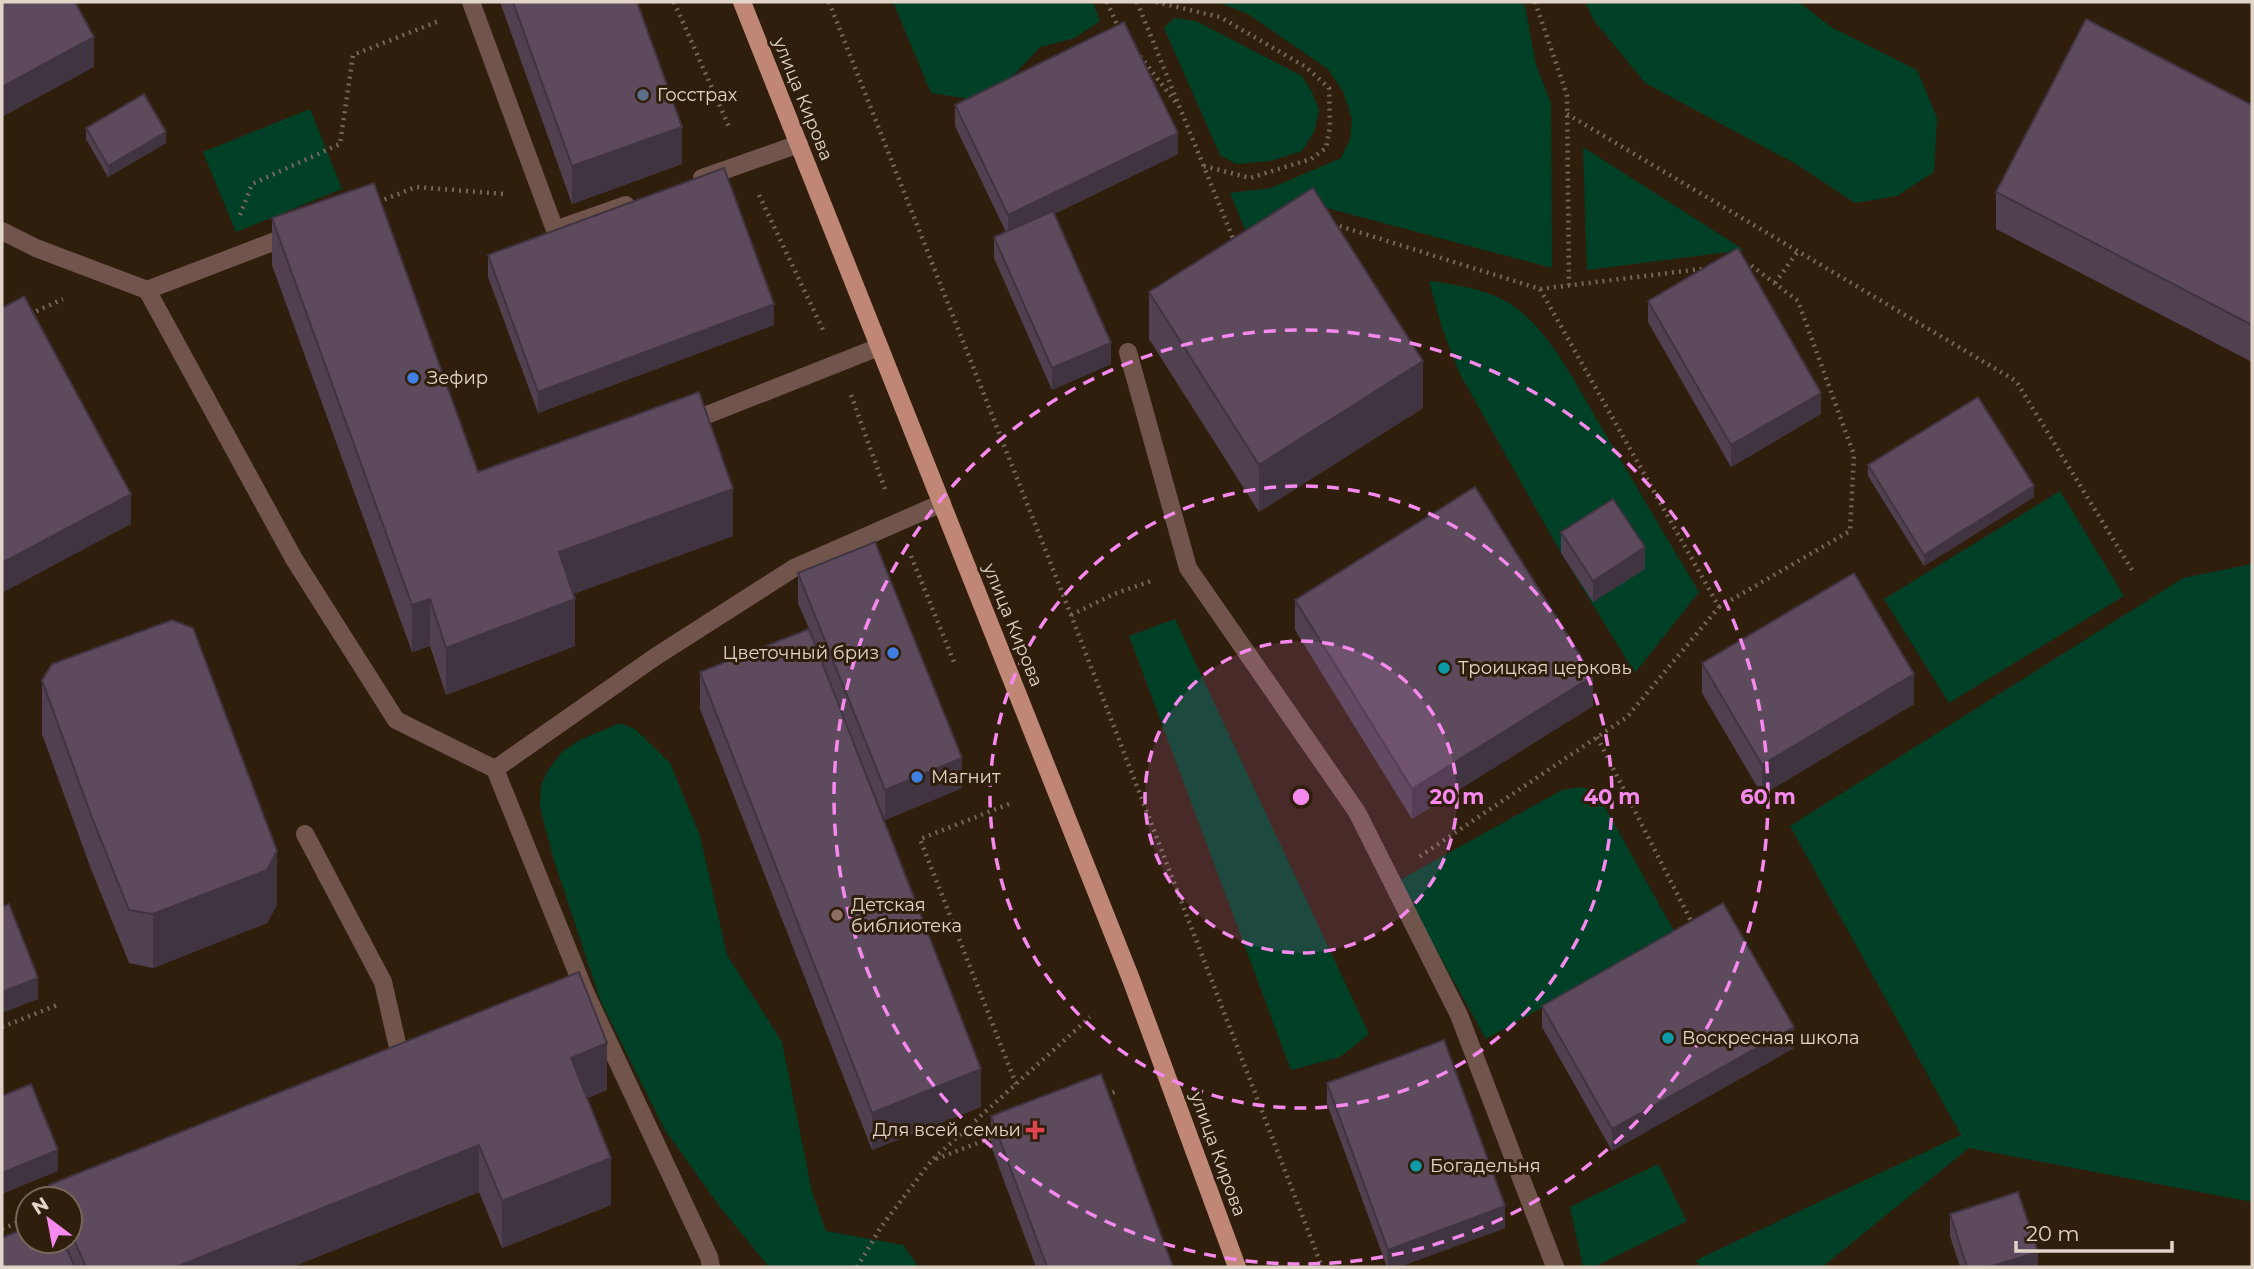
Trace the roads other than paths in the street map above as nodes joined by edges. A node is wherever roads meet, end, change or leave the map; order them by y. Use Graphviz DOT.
graph roads {
  1 [pos="742,2"];
  2 [pos="472,5"];
  3 [pos="799,144"];
  4 [pos="681,185"];
  5 [pos="643,199"];
  6 [pos="314,226"];
  7 [pos="2,231"];
  8 [pos="148,290"];
  9 [pos="879,346"];
  10 [pos="1128,352"];
  11 [pos="669,429"];
  12 [pos="942,503"];
  13 [pos="495,769"];
  14 [pos="305,834"];
  15 [pos="402,1066"];
  16 [pos="711,1267"];
  17 [pos="1237,1267"];
  18 [pos="1555,1267"];
  1 -- 3 [label="main road, улица Кирова"];
  2 -- 5 [label="lane"];
  3 -- 4 [label="lane"];
  3 -- 9 [label="main road, улица Кирова"];
  6 -- 8 [label="lane"];
  7 -- 8 [label="lane"];
  8 -- 13 [label="lane"];
  9 -- 11 [label="lane"];
  9 -- 12 [label="main road, улица Кирова"];
  10 -- 18 [label="lane"];
  12 -- 13 [label="lane"];
  12 -- 17 [label="main road, улица Кирова"];
  13 -- 16 [label="lane"];
  14 -- 15 [label="lane"];
}
